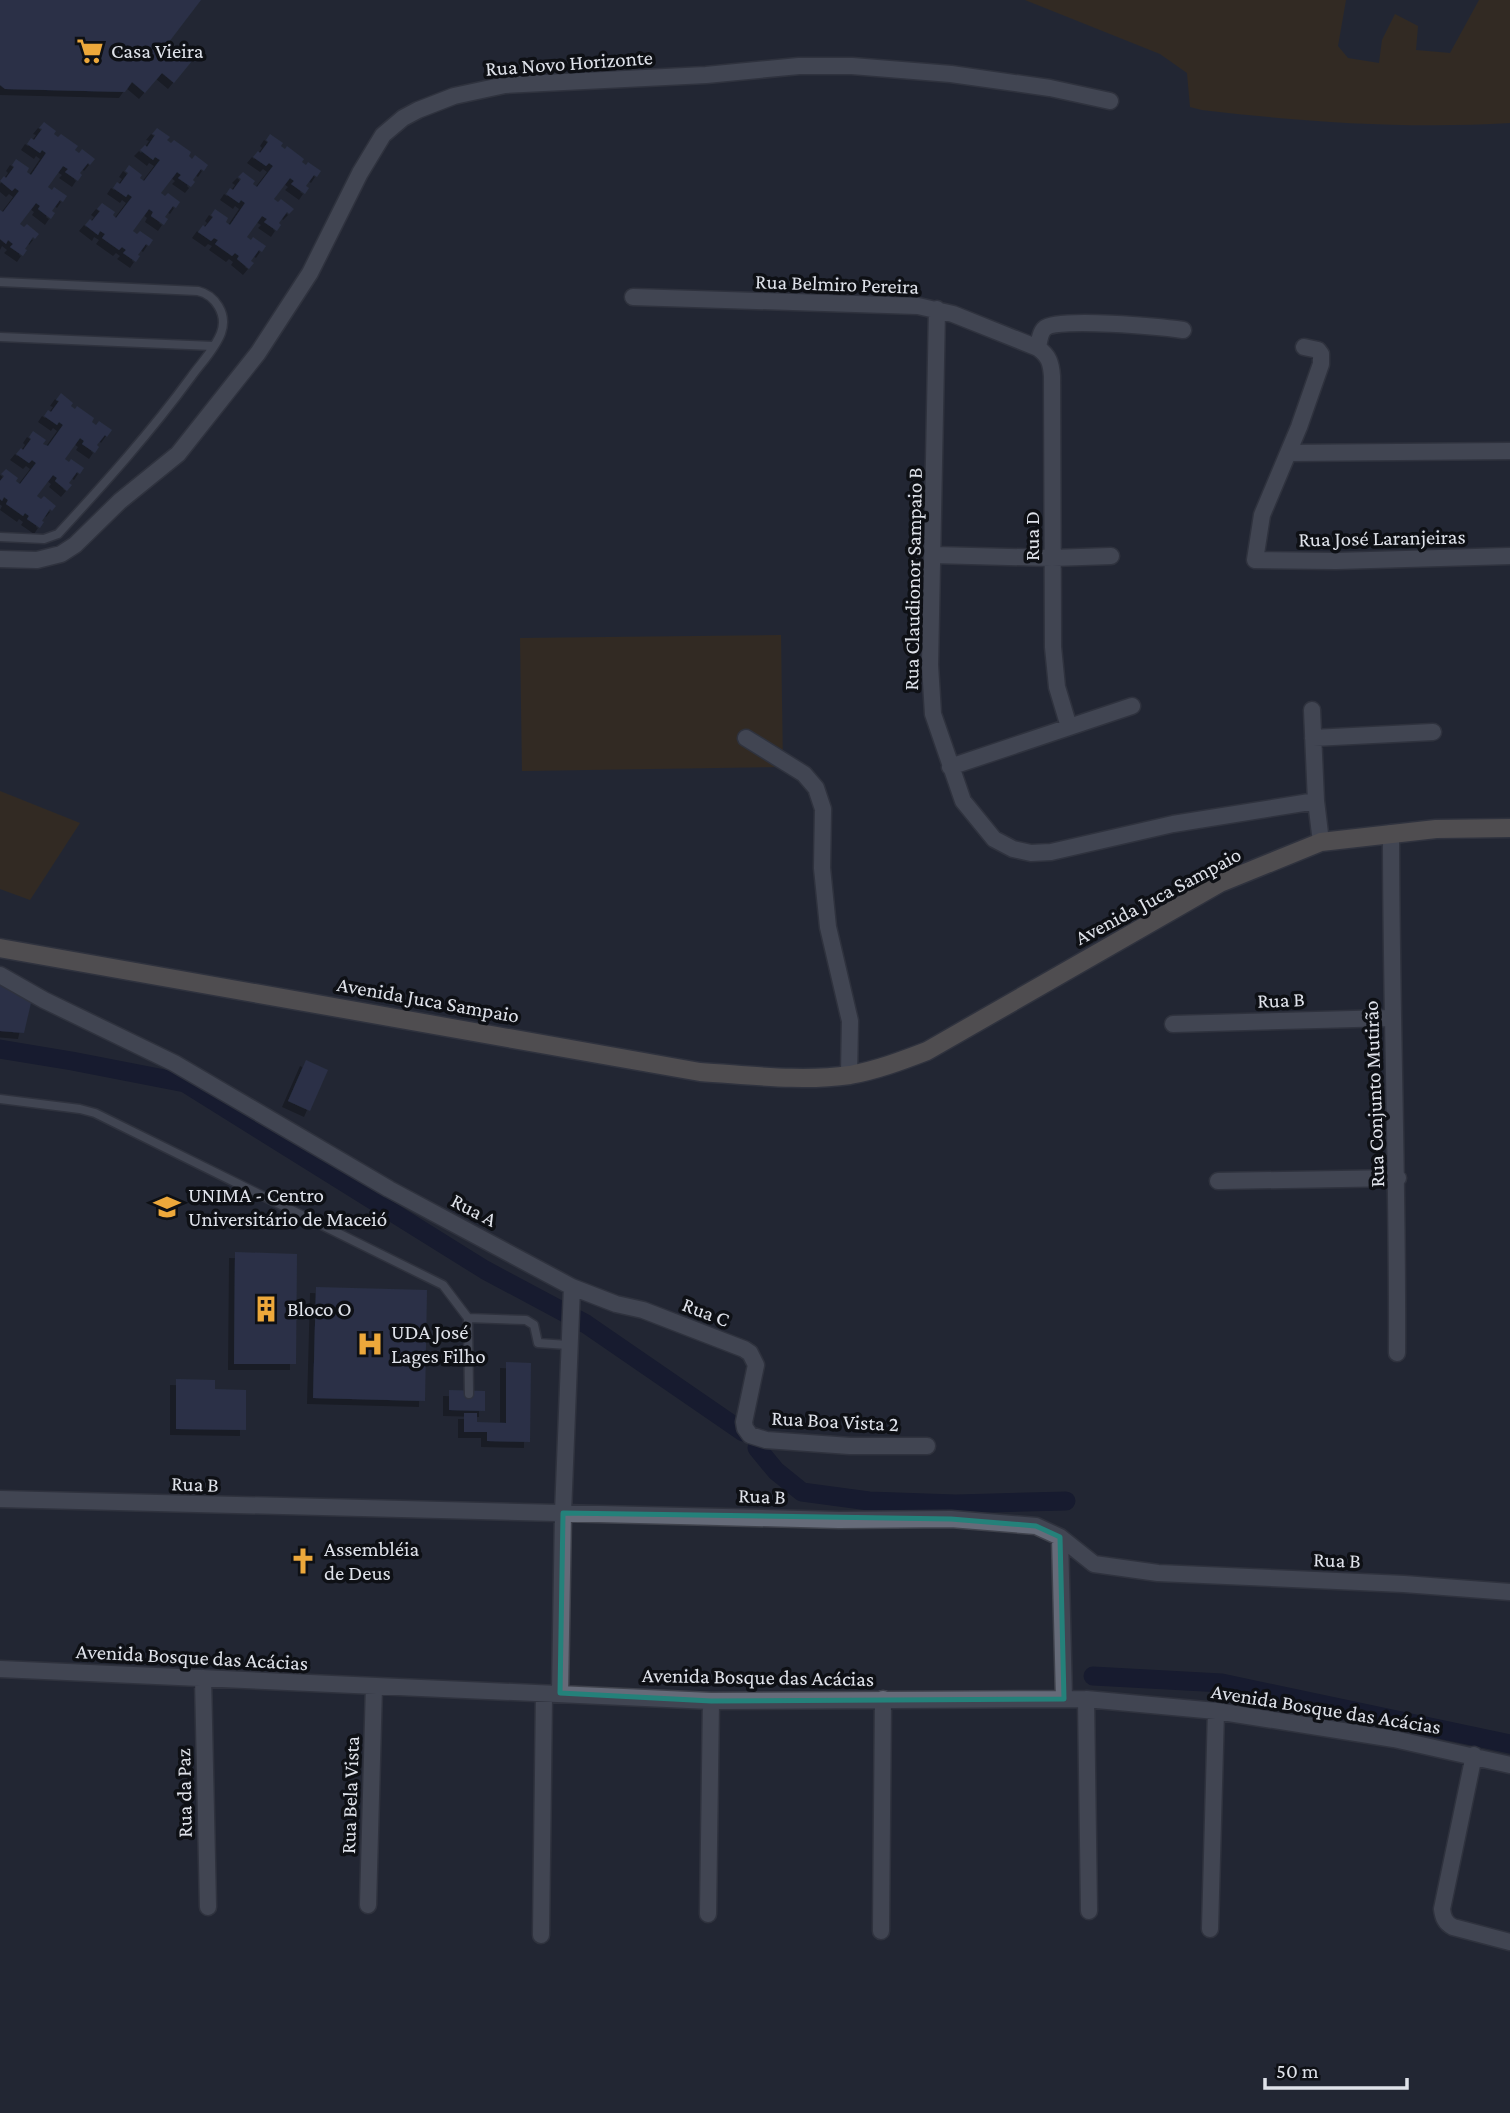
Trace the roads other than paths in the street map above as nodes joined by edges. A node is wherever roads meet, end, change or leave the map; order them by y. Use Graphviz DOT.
graph roads {
  1 [pos="1110,101"];
  2 [pos="0,282"];
  3 [pos="633,297"];
  4 [pos="937,309"];
  5 [pos="1183,330"];
  6 [pos="0,337"];
  7 [pos="213,346"];
  8 [pos="1304,347"];
  9 [pos="1038,348"];
  10 [pos="1510,451"];
  11 [pos="1288,453"];
  12 [pos="0,537"];
  13 [pos="934,555"];
  14 [pos="1111,556"];
  15 [pos="1510,556"];
  16 [pos="1052,558"];
  17 [pos="0,559"];
  18 [pos="1132,706"];
  19 [pos="1312,709"];
  20 [pos="1069,727"];
  21 [pos="1433,732"];
  22 [pos="746,738"];
  23 [pos="1313,738"];
  24 [pos="950,767"];
  25 [pos="1316,800"];
  26 [pos="1510,828"];
  27 [pos="1391,833"];
  28 [pos="1321,842"];
  29 [pos="0,948"];
  30 [pos="0,975"];
  31 [pos="1391,1018"];
  32 [pos="1173,1024"];
  33 [pos="849,1075"];
  34 [pos="0,1099"];
  35 [pos="1398,1178"];
  36 [pos="1218,1181"];
  37 [pos="571,1294"];
  38 [pos="468,1318"];
  39 [pos="568,1337"];
  40 [pos="1397,1353"];
  41 [pos="469,1394"];
  42 [pos="745,1428"];
  43 [pos="927,1446"];
  44 [pos="0,1499"];
  45 [pos="563,1513"];
  46 [pos="1060,1537"];
  47 [pos="1510,1591"];
  48 [pos="0,1669"];
  49 [pos="203,1678"];
  50 [pos="374,1686"];
  51 [pos="552,1693"];
  52 [pos="883,1699"];
  53 [pos="1064,1699"];
  54 [pos="1086,1699"];
  55 [pos="711,1701"];
  56 [pos="1216,1711"];
  57 [pos="1474,1755"];
  58 [pos="1510,1765"];
  59 [pos="368,1905"];
  60 [pos="208,1908"];
  61 [pos="1089,1910"];
  62 [pos="708,1914"];
  63 [pos="1210,1929"];
  64 [pos="881,1931"];
  65 [pos="541,1935"];
  66 [pos="1510,1942"];
  1 -- 17 [label="street, Rua Novo Horizonte"];
  2 -- 7 [label="lane"];
  3 -- 4 [label="street, Rua Belmiro Pereira"];
  4 -- 9 [label="street, Rua Belmiro Pereira"];
  4 -- 13 [label="street, Rua Claudionor Sampaio B"];
  5 -- 9 [label="street"];
  6 -- 7 [label="lane"];
  7 -- 12 [label="lane"];
  8 -- 11 [label="street"];
  9 -- 16 [label="street, Rua D"];
  10 -- 11 [label="street"];
  11 -- 15 [label="street, Rua José Laranjeiras"];
  13 -- 16 [label="street"];
  13 -- 24 [label="street, Rua Claudionor Sampaio B"];
  14 -- 16 [label="street"];
  16 -- 20 [label="street, Rua D"];
  18 -- 20 [label="street"];
  19 -- 23 [label="street"];
  20 -- 24 [label="street"];
  21 -- 23 [label="street"];
  22 -- 33 [label="street"];
  23 -- 25 [label="street"];
  24 -- 25 [label="street, Rua Claudionor Sampaio B"];
  25 -- 28 [label="street"];
  26 -- 27 [label="main road, Avenida Juca Sampaio"];
  27 -- 28 [label="main road, Avenida Juca Sampaio"];
  27 -- 31 [label="street, Rua Conjunto Mutirão"];
  28 -- 33 [label="main road, Avenida Juca Sampaio"];
  29 -- 33 [label="main road, Avenida Juca Sampaio"];
  30 -- 37 [label="street, Rua A"];
  31 -- 32 [label="street, Rua B"];
  31 -- 35 [label="street, Rua Conjunto Mutirão"];
  34 -- 38 [label="lane"];
  35 -- 36 [label="street"];
  35 -- 40 [label="street, Rua Conjunto Mutirão"];
  37 -- 39 [label="street"];
  37 -- 42 [label="street, Rua C"];
  38 -- 39 [label="lane"];
  38 -- 41 [label="lane"];
  39 -- 45 [label="street"];
  42 -- 43 [label="street, Rua Boa Vista 2"];
  44 -- 45 [label="street, Rua B"];
  45 -- 46 [label="street, Rua B"];
  45 -- 51 [label="street"];
  46 -- 47 [label="street, Rua B"];
  46 -- 53 [label="street"];
  48 -- 49 [label="street, Avenida Bosque das Acácias"];
  49 -- 50 [label="street, Avenida Bosque das Acácias"];
  49 -- 60 [label="street, Rua da Paz"];
  50 -- 51 [label="street, Avenida Bosque das Acácias"];
  50 -- 59 [label="street, Rua Bela Vista"];
  51 -- 55 [label="street, Avenida Bosque das Acácias"];
  51 -- 65 [label="street"];
  52 -- 53 [label="street, Avenida Bosque das Acácias"];
  52 -- 55 [label="street, Avenida Bosque das Acácias"];
  52 -- 64 [label="street"];
  53 -- 54 [label="street, Avenida Bosque das Acácias"];
  54 -- 56 [label="street, Avenida Bosque das Acácias"];
  54 -- 61 [label="street"];
  55 -- 62 [label="street"];
  56 -- 57 [label="street, Avenida Bosque das Acácias"];
  56 -- 63 [label="street"];
  57 -- 58 [label="street, Avenida Bosque das Acácias"];
  57 -- 66 [label="street"];
}
